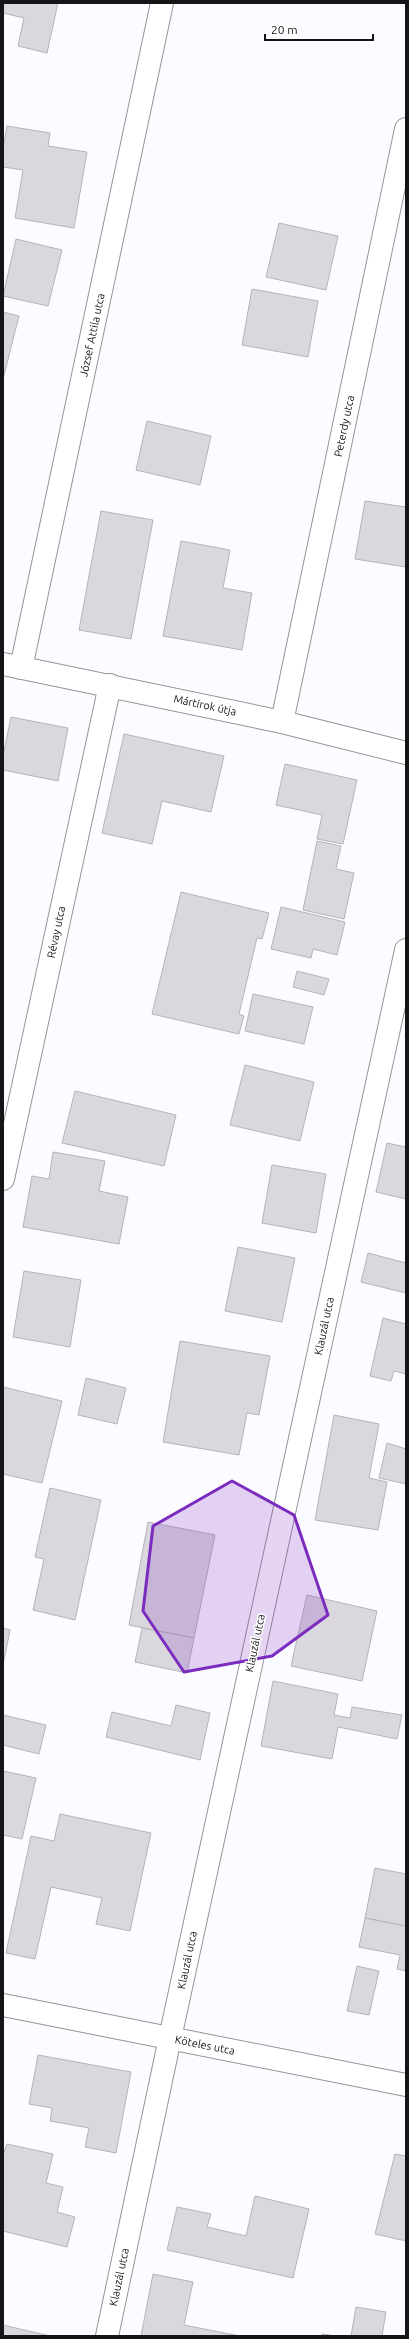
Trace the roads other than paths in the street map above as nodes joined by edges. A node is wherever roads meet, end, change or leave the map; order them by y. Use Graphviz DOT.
graph roads {
  1 [pos="162,3"];
  2 [pos="406,129"];
  3 [pos="12,666"];
  4 [pos="110,685"];
  5 [pos="282,722"];
  6 [pos="406,754"];
  7 [pos="406,950"];
  8 [pos="3,1179"];
  9 [pos="3,2005"];
  10 [pos="170,2038"];
  11 [pos="406,2085"];
  12 [pos="107,2336"];
  1 -- 3 [label="street, József Attila utca"];
  2 -- 5 [label="street, Peterdy utca"];
  3 -- 4 [label="street, Mártírok útja"];
  4 -- 5 [label="street, Mártírok útja"];
  4 -- 8 [label="street, Révay utca"];
  5 -- 6 [label="street, Mártírok útja"];
  7 -- 10 [label="street, Klauzál utca"];
  9 -- 10 [label="street, Köteles utca"];
  10 -- 11 [label="street, Köteles utca"];
  10 -- 12 [label="street, Klauzál utca"];
}
